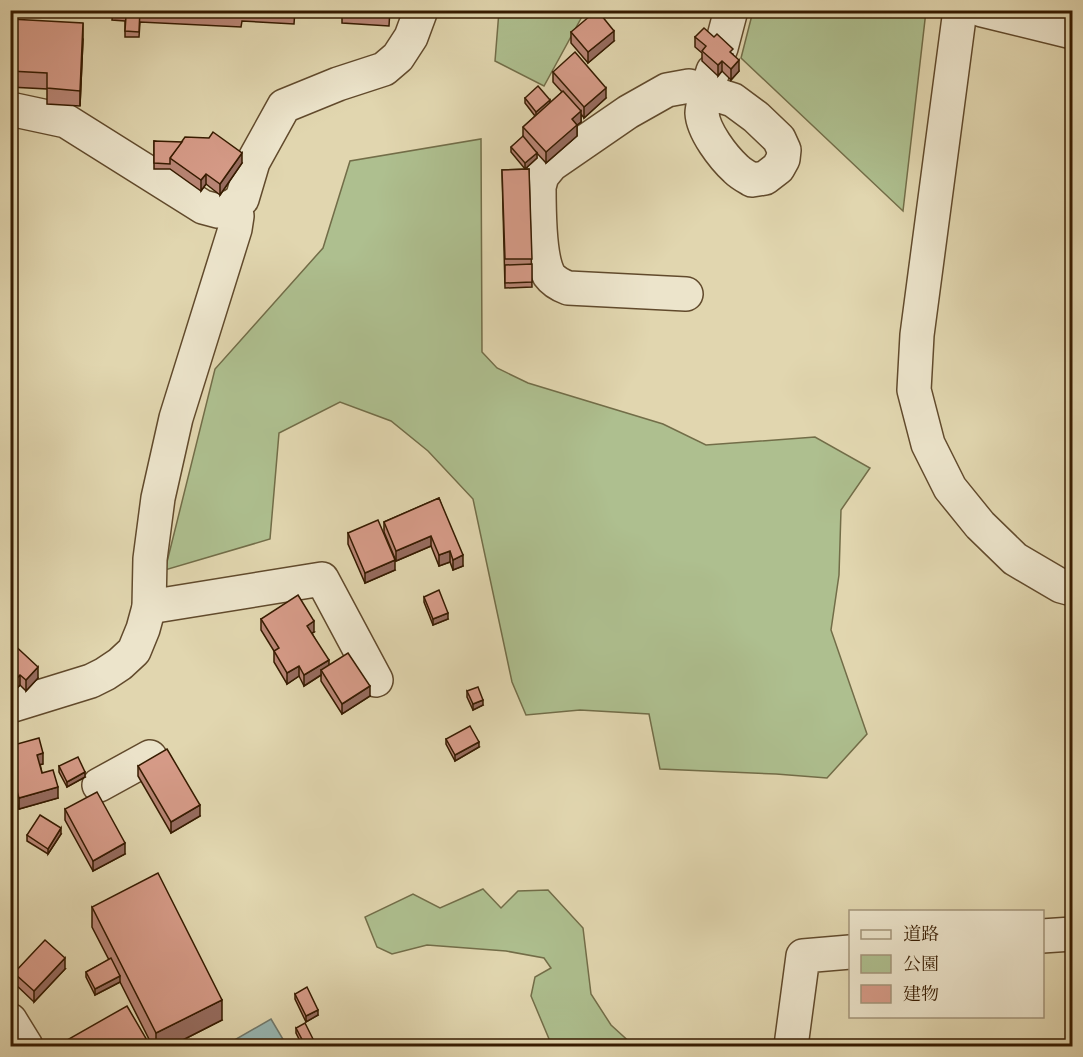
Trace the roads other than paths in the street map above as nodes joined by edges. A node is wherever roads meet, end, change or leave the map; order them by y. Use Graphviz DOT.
graph roads {
  1 [pos="421,10"];
  2 [pos="731,10"];
  3 [pos="960,10"];
  4 [pos="982,10"];
  5 [pos="1072,32"];
  6 [pos="10,109"];
  7 [pos="233,206"];
  8 [pos="686,294"];
  9 [pos="1072,589"];
  10 [pos="149,607"];
  11 [pos="376,680"];
  12 [pos="10,706"];
  13 [pos="150,757"];
  14 [pos="99,785"];
  15 [pos="1072,934"];
  16 [pos="1044,936"];
  17 [pos="849,952"];
  18 [pos="10,1021"];
  19 [pos="26,1047"];
  20 [pos="790,1047"];
  1 -- 7 [label="street"];
  2 -- 8 [label="street"];
  3 -- 9 [label="street"];
  4 -- 5 [label="street"];
  6 -- 7 [label="street"];
  7 -- 10 [label="street"];
  10 -- 11 [label="street"];
  10 -- 12 [label="street"];
  13 -- 14 [label="street"];
  15 -- 16 [label="street"];
  17 -- 20 [label="street"];
  18 -- 19 [label="street"];
}
